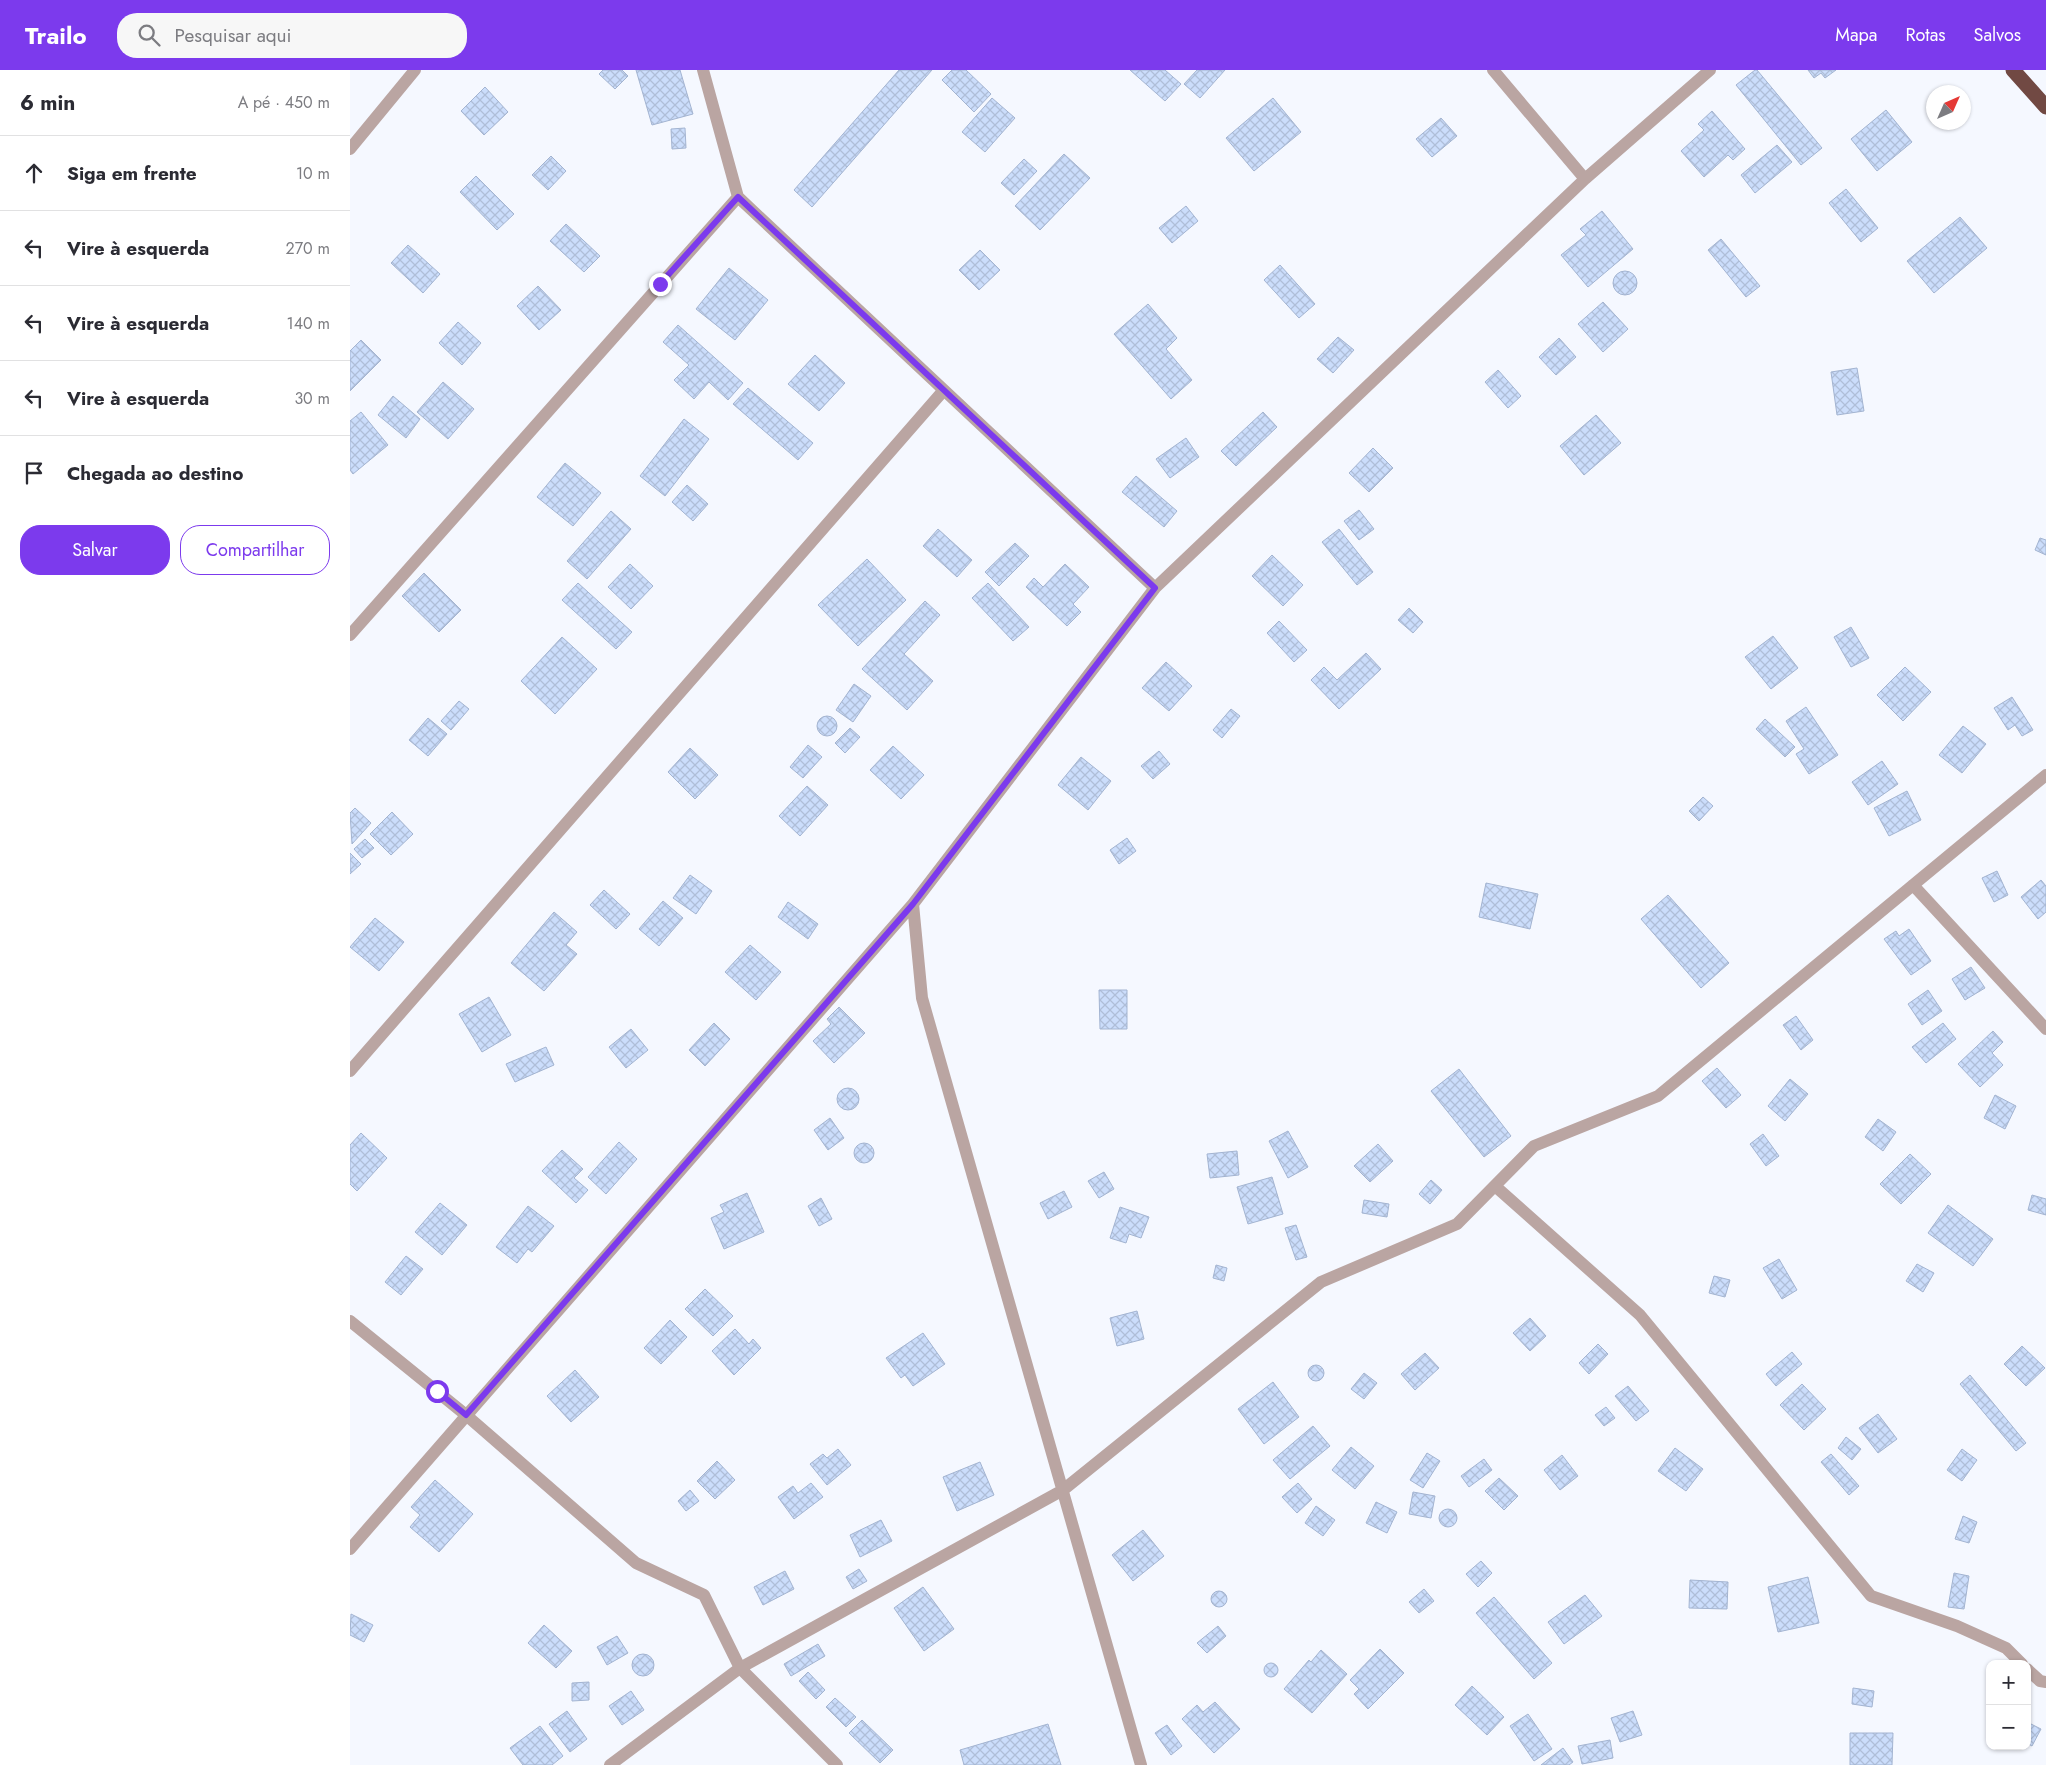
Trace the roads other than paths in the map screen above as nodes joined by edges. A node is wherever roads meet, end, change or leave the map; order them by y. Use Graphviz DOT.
graph roads {
  1 [pos="415,70"];
  2 [pos="704,70"];
  3 [pos="1493,70"];
  4 [pos="1710,70"];
  5 [pos="2013,70"];
  6 [pos="2046,106"];
  7 [pos="350,149"];
  8 [pos="1585,179"];
  9 [pos="738,197"];
  10 [pos="944,390"];
  11 [pos="1155,588"];
  12 [pos="350,635"];
  13 [pos="2046,774"];
  14 [pos="1913,885"];
  15 [pos="913,904"];
  16 [pos="2046,1029"];
  17 [pos="350,1071"];
  18 [pos="1495,1186"];
  19 [pos="350,1321"];
  20 [pos="466,1415"];
  21 [pos="1062,1490"];
  22 [pos="350,1549"];
  23 [pos="2018,1660"];
  24 [pos="740,1668"];
  25 [pos="2031,1673"];
  26 [pos="2046,1682"];
  27 [pos="610,1765"];
  28 [pos="837,1765"];
  29 [pos="1141,1765"];
  1 -- 7 [label="street"];
  2 -- 9 [label="street"];
  3 -- 8 [label="street"];
  4 -- 8 [label="street"];
  5 -- 6 [label="highway"];
  8 -- 11 [label="street"];
  9 -- 10 [label="street"];
  9 -- 12 [label="street"];
  10 -- 11 [label="street"];
  10 -- 17 [label="street"];
  11 -- 15 [label="street"];
  13 -- 14 [label="street"];
  14 -- 16 [label="street"];
  14 -- 18 [label="street"];
  15 -- 20 [label="street"];
  15 -- 21 [label="street"];
  18 -- 21 [label="street"];
  18 -- 23 [label="street"];
  19 -- 20 [label="street"];
  20 -- 22 [label="street"];
  20 -- 24 [label="street"];
  21 -- 24 [label="street"];
  21 -- 29 [label="street"];
  24 -- 27 [label="street"];
  24 -- 28 [label="street"];
  25 -- 26 [label="street"];
}
